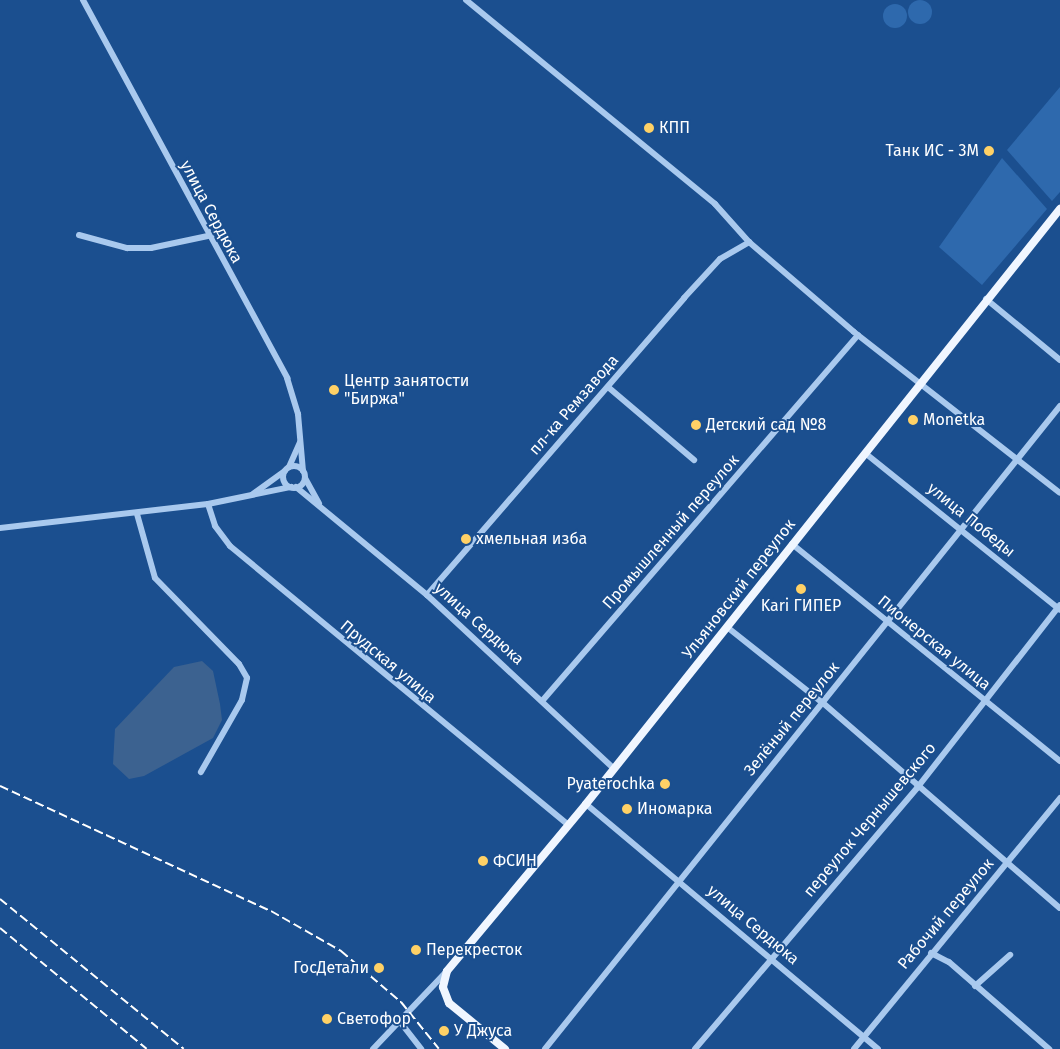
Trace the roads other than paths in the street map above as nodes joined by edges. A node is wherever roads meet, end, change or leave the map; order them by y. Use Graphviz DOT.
graph roads {
  1 [pos="82,0"];
  2 [pos="466,0"];
  3 [pos="1060,209"];
  4 [pos="79,235"];
  5 [pos="208,236"];
  6 [pos="749,242"];
  7 [pos="986,298"];
  8 [pos="858,335"];
  9 [pos="1060,360"];
  10 [pos="920,383"];
  11 [pos="608,387"];
  12 [pos="1060,406"];
  13 [pos="300,441"];
  14 [pos="865,453"];
  15 [pos="1018,459"];
  16 [pos="694,460"];
  17 [pos="287,469"];
  18 [pos="304,474"];
  19 [pos="294,487"];
  20 [pos="1060,493"];
  21 [pos="251,496"];
  22 [pos="208,504"];
  23 [pos="321,506"];
  24 [pos="137,514"];
  25 [pos="0,528"];
  26 [pos="962,529"];
  27 [pos="792,544"];
  28 [pos="428,595"];
  29 [pos="1059,608"];
  30 [pos="887,623"];
  31 [pos="727,627"];
  32 [pos="543,700"];
  33 [pos="983,701"];
  34 [pos="823,703"];
  35 [pos="1060,761"];
  36 [pos="614,769"];
  37 [pos="201,772"];
  38 [pos="917,788"];
  39 [pos="1060,798"];
  40 [pos="586,804"];
  41 [pos="568,825"];
  42 [pos="1006,864"];
  43 [pos="679,881"];
  44 [pos="1060,908"];
  45 [pos="931,953"];
  46 [pos="1010,955"];
  47 [pos="771,958"];
  48 [pos="447,972"];
  49 [pos="975,986"];
  50 [pos="401,1023"];
  51 [pos="864,1037"];
  52 [pos="373,1049"];
  53 [pos="421,1049"];
  54 [pos="505,1049"];
  55 [pos="545,1049"];
  56 [pos="695,1049"];
  57 [pos="854,1049"];
  58 [pos="878,1049"];
  59 [pos="1049,1049"];
  1 -- 5 [label="street, улица Сердюка"];
  2 -- 6 [label="street"];
  3 -- 7 [label="main road, Ульяновский переулок"];
  4 -- 5 [label="street"];
  5 -- 13 [label="street, улица Сердюка"];
  6 -- 8 [label="street"];
  6 -- 11 [label="street, пл-ка Ремзавода"];
  7 -- 9 [label="street"];
  7 -- 10 [label="main road, Ульяновский переулок"];
  8 -- 10 [label="street"];
  8 -- 32 [label="street, Промышленный переулок"];
  10 -- 14 [label="main road, Ульяновский переулок"];
  10 -- 15 [label="street"];
  11 -- 16 [label="street"];
  11 -- 28 [label="street, пл-ка Ремзавода"];
  12 -- 15 [label="street, Зелёный переулок"];
  13 -- 17 [label="street"];
  13 -- 18 [label="street, улица Сердюка"];
  14 -- 26 [label="street, улица Победы"];
  14 -- 27 [label="main road, Ульяновский переулок"];
  15 -- 20 [label="street"];
  15 -- 26 [label="street, Зелёный переулок"];
  17 -- 18 [label="street"];
  17 -- 19 [label="street"];
  17 -- 21 [label="street"];
  18 -- 19 [label="street"];
  18 -- 23 [label="street"];
  19 -- 21 [label="street"];
  19 -- 23 [label="street, улица Сердюка"];
  21 -- 22 [label="street"];
  22 -- 24 [label="street"];
  22 -- 41 [label="street, Прудская улица"];
  23 -- 28 [label="street, улица Сердюка"];
  24 -- 25 [label="street"];
  24 -- 37 [label="street"];
  26 -- 29 [label="street, улица Победы"];
  26 -- 30 [label="street, Зелёный переулок"];
  27 -- 30 [label="street, Пионерская улица"];
  27 -- 31 [label="main road, Ульяновский переулок"];
  28 -- 32 [label="street, улица Сердюка"];
  29 -- 33 [label="street, переулок Чернышевского"];
  30 -- 33 [label="street, Пионерская улица"];
  30 -- 34 [label="street, Зелёный переулок"];
  31 -- 34 [label="street"];
  31 -- 36 [label="main road, Ульяновский переулок"];
  32 -- 36 [label="street, улица Сердюка"];
  33 -- 35 [label="street, Пионерская улица"];
  33 -- 38 [label="street, переулок Чернышевского"];
  34 -- 38 [label="street"];
  34 -- 43 [label="street, Зелёный переулок"];
  36 -- 40 [label="main road, Ульяновский переулок"];
  38 -- 42 [label="street"];
  38 -- 47 [label="street, переулок Чернышевского"];
  39 -- 42 [label="street, Рабочий переулок"];
  40 -- 41 [label="main road, Ульяновский переулок"];
  40 -- 43 [label="street, улица Сердюка"];
  41 -- 48 [label="main road, Ульяновский переулок"];
  42 -- 44 [label="street"];
  42 -- 45 [label="street, Рабочий переулок"];
  43 -- 47 [label="street, улица Сердюка"];
  43 -- 55 [label="street, Зелёный переулок"];
  45 -- 49 [label="street"];
  45 -- 51 [label="street, Рабочий переулок"];
  46 -- 49 [label="street"];
  47 -- 51 [label="street, улица Сердюка"];
  47 -- 56 [label="street, переулок Чернышевского"];
  48 -- 50 [label="street"];
  48 -- 54 [label="main road, Ульяновский переулок"];
  49 -- 59 [label="street"];
  50 -- 52 [label="street"];
  50 -- 53 [label="street"];
  51 -- 57 [label="street, Рабочий переулок"];
  51 -- 58 [label="street, улица Сердюка"];
}
